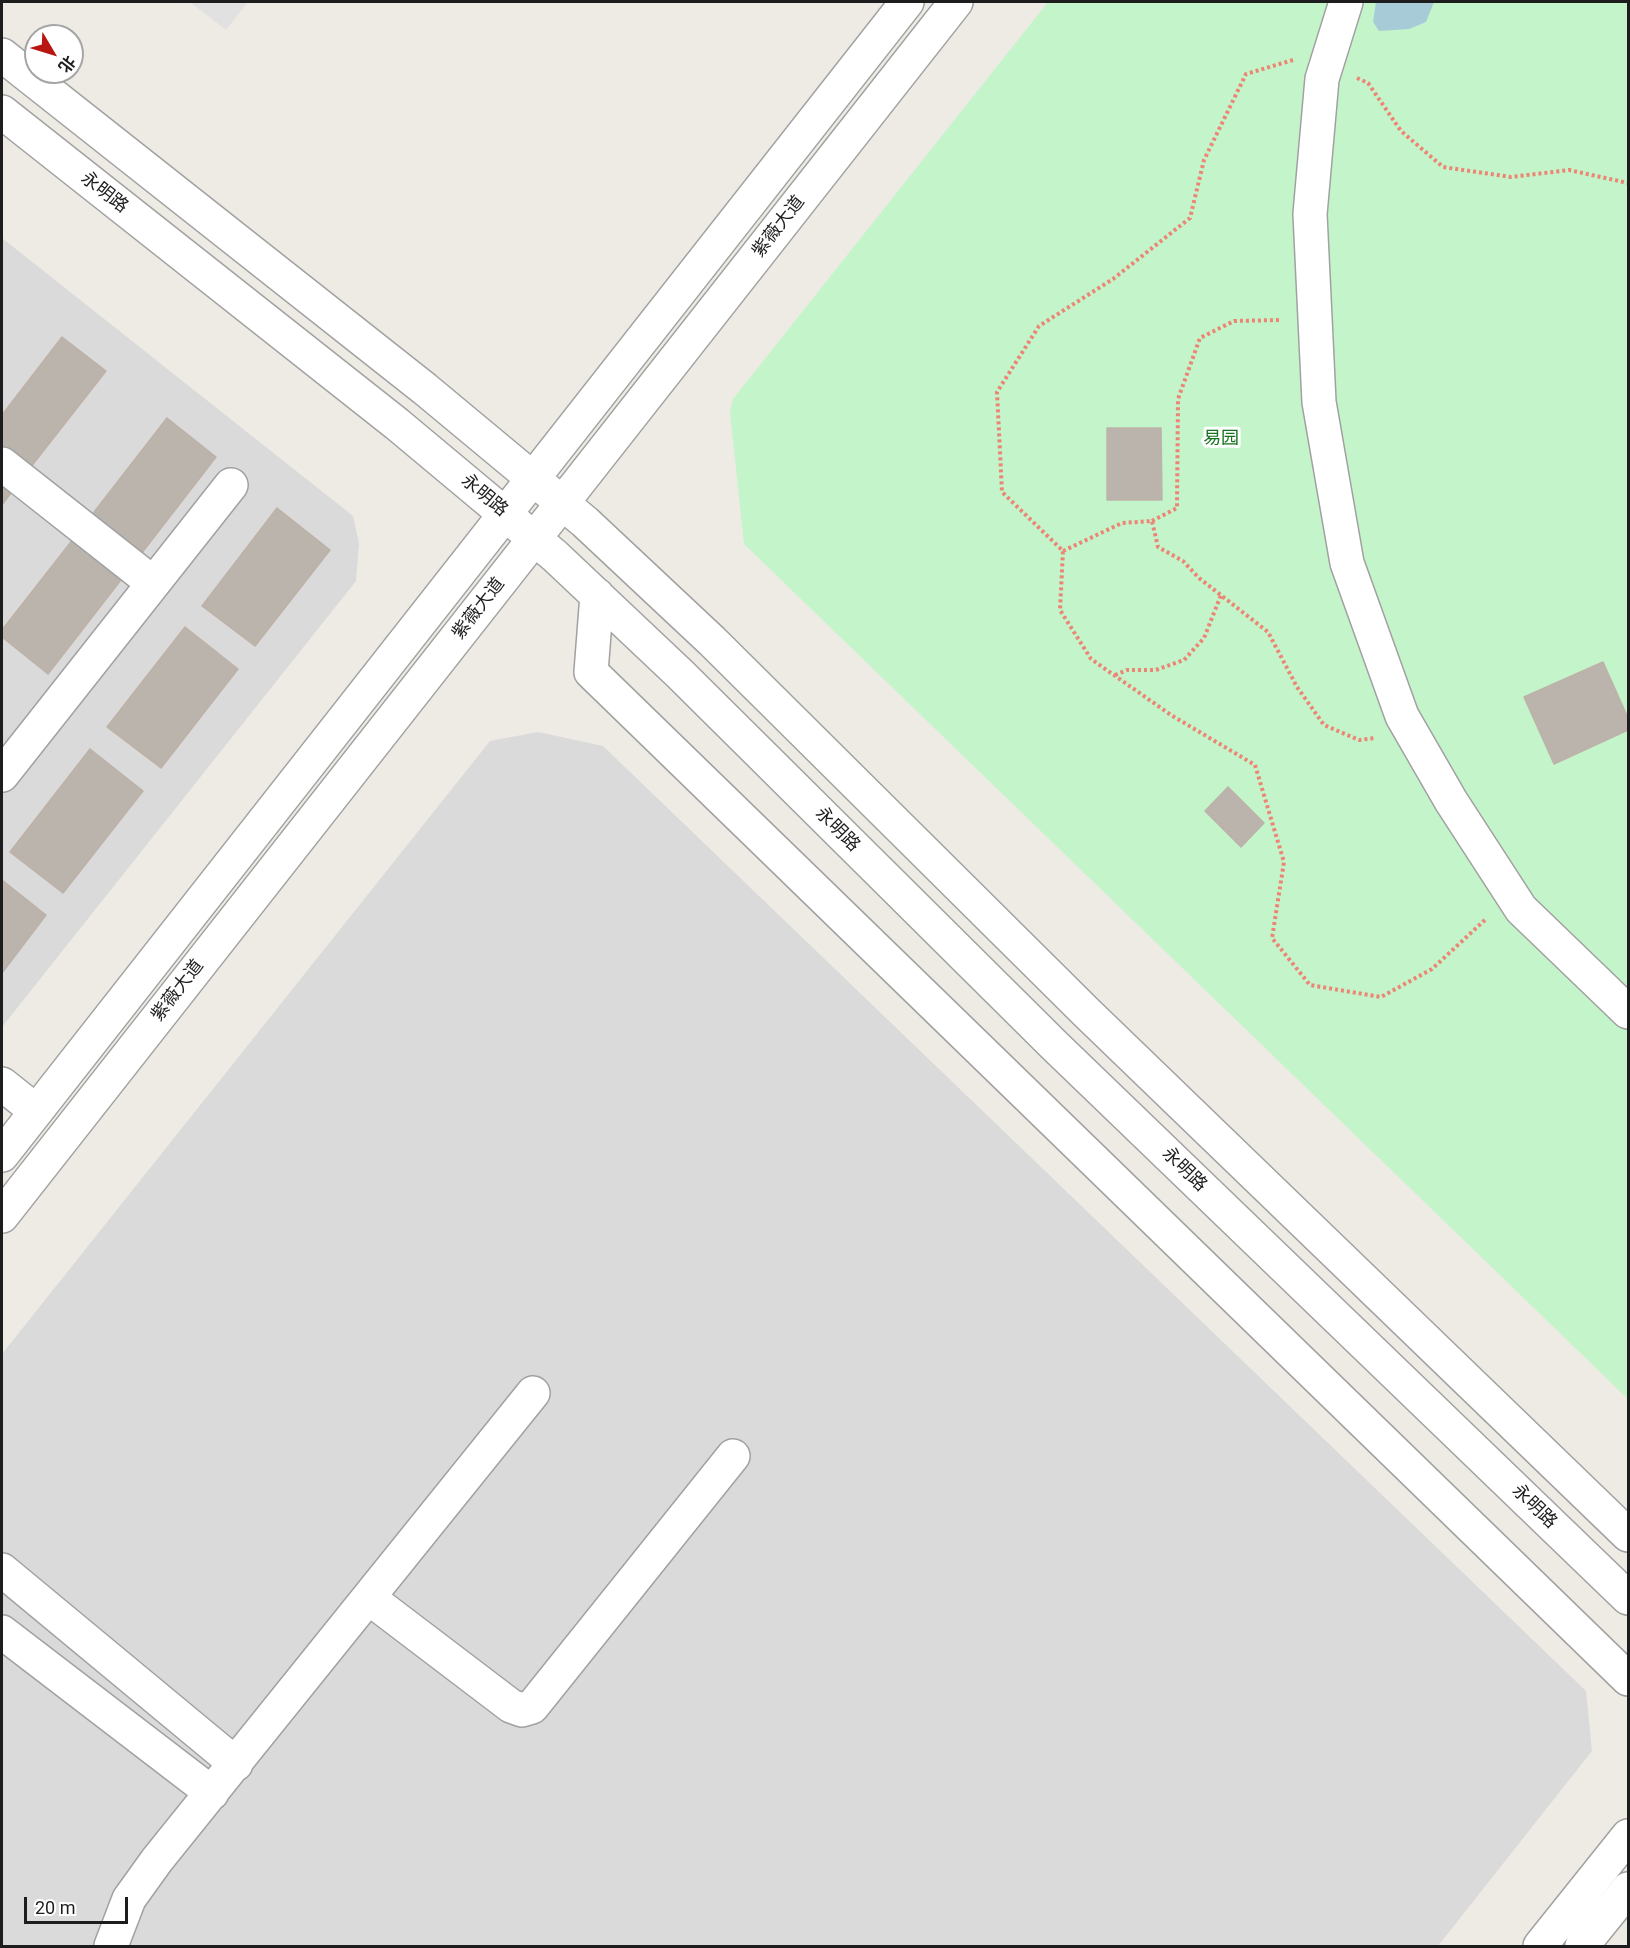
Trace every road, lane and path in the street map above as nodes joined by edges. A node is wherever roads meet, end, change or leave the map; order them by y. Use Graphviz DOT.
graph roads {
  1 [pos="907,2"];
  2 [pos="956,2"];
  3 [pos="1346,2"];
  4 [pos="2,55"];
  5 [pos="1326,65"];
  6 [pos="2,112"];
  7 [pos="1629,183"];
  8 [pos="1315,320"];
  9 [pos="2,464"];
  10 [pos="533,478"];
  11 [pos="231,485"];
  12 [pos="562,502"];
  13 [pos="505,514"];
  14 [pos="1152,521"];
  15 [pos="534,538"];
  16 [pos="1063,551"];
  17 [pos="153,583"];
  18 [pos="597,595"];
  19 [pos="1221,595"];
  20 [pos="1114,675"];
  21 [pos="1412,734"];
  22 [pos="2,775"];
  23 [pos="1512,895"];
  24 [pos="1629,1012"];
  25 [pos="2,1084"];
  26 [pos="36,1112"];
  27 [pos="2,1155"];
  28 [pos="2,1216"];
  29 [pos="533,1393"];
  30 [pos="733,1456"];
  31 [pos="1629,1535"];
  32 [pos="2,1570"];
  33 [pos="369,1598"];
  34 [pos="1629,1598"];
  35 [pos="2,1632"];
  36 [pos="1629,1679"];
  37 [pos="236,1764"];
  38 [pos="212,1793"];
  39 [pos="1629,1836"];
  40 [pos="1629,1888"];
  41 [pos="111,1947"];
  42 [pos="1540,1947"];
  43 [pos="1582,1947"];
  1 -- 10 [label="street, 紫薇大道"];
  2 -- 12 [label="street, 紫薇大道"];
  3 -- 5 [label="street"];
  4 -- 10 [label="street"];
  5 -- 7 [label="path"];
  5 -- 8 [label="street"];
  5 -- 16 [label="path"];
  6 -- 13 [label="street, 永明路"];
  8 -- 14 [label="path"];
  8 -- 21 [label="street"];
  9 -- 17 [label="street"];
  10 -- 12 [label="street"];
  10 -- 13 [label="street, 紫薇大道"];
  11 -- 17 [label="street"];
  12 -- 15 [label="street, 紫薇大道"];
  12 -- 31 [label="street"];
  13 -- 15 [label="street, 永明路"];
  13 -- 26 [label="street, 紫薇大道"];
  14 -- 16 [label="path"];
  14 -- 19 [label="path"];
  15 -- 18 [label="street, 永明路"];
  15 -- 28 [label="street, 紫薇大道"];
  16 -- 20 [label="path"];
  17 -- 22 [label="street"];
  18 -- 34 [label="street, 永明路"];
  18 -- 36 [label="street"];
  19 -- 20 [label="path"];
  19 -- 21 [label="path"];
  20 -- 23 [label="path"];
  21 -- 23 [label="street"];
  23 -- 24 [label="street"];
  25 -- 26 [label="street"];
  26 -- 27 [label="street, 紫薇大道"];
  29 -- 33 [label="street"];
  30 -- 33 [label="street"];
  32 -- 37 [label="street"];
  33 -- 37 [label="street"];
  35 -- 38 [label="street"];
  37 -- 38 [label="street"];
  38 -- 41 [label="street"];
  39 -- 42 [label="street"];
  40 -- 43 [label="street"];
}
